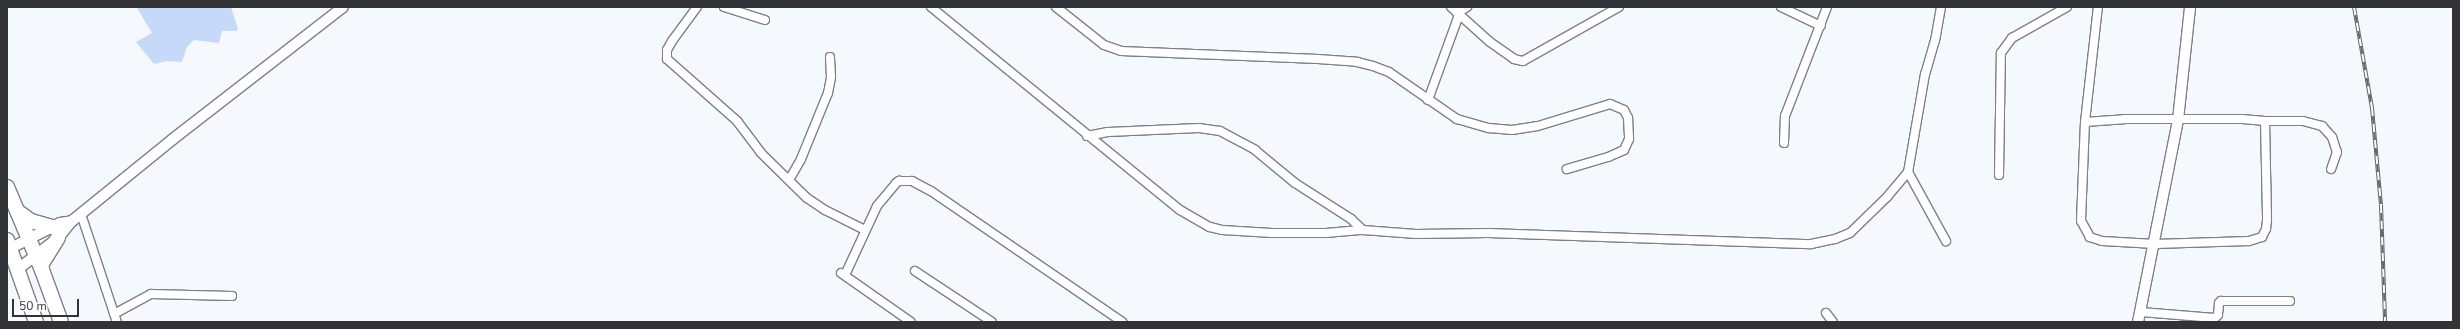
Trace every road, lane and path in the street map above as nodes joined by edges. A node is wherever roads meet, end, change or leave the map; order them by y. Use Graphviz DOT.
graph roads {
  1 [pos="343,7"];
  2 [pos="697,7"];
  3 [pos="724,7"];
  4 [pos="931,7"];
  5 [pos="1056,7"];
  6 [pos="1467,7"];
  7 [pos="1619,7"];
  8 [pos="1781,7"];
  9 [pos="1827,7"];
  10 [pos="1941,7"];
  11 [pos="2066,7"];
  12 [pos="2098,7"];
  13 [pos="2190,7"];
  14 [pos="1456,11"];
  15 [pos="765,20"];
  16 [pos="1821,26"];
  17 [pos="830,57"];
  18 [pos="1428,100"];
  19 [pos="2178,120"];
  20 [pos="2265,121"];
  21 [pos="2085,122"];
  22 [pos="1087,136"];
  23 [pos="1784,143"];
  24 [pos="1567,169"];
  25 [pos="2331,169"];
  26 [pos="1908,172"];
  27 [pos="1999,175"];
  28 [pos="789,180"];
  29 [pos="7,187"];
  30 [pos="17,211"];
  31 [pos="81,214"];
  32 [pos="865,230"];
  33 [pos="1363,230"];
  34 [pos="55,232"];
  35 [pos="28,240"];
  36 [pos="1946,241"];
  37 [pos="9,244"];
  38 [pos="2155,244"];
  39 [pos="35,256"];
  40 [pos="18,269"];
  41 [pos="42,270"];
  42 [pos="915,271"];
  43 [pos="232,296"];
  44 [pos="2290,301"];
  45 [pos="2141,312"];
  46 [pos="1826,313"];
  47 [pos="114,314"];
  48 [pos="36,322"];
  49 [pos="61,322"];
  50 [pos="117,322"];
  51 [pos="911,322"];
  52 [pos="992,322"];
  53 [pos="1122,322"];
  54 [pos="1833,322"];
  55 [pos="2138,322"];
  1 -- 31 [label="street"];
  2 -- 28 [label="street"];
  3 -- 15 [label="street"];
  4 -- 22 [label="street"];
  5 -- 18 [label="street"];
  6 -- 14 [label="street"];
  7 -- 14 [label="street"];
  8 -- 16 [label="street"];
  9 -- 16 [label="street"];
  10 -- 26 [label="street"];
  11 -- 27 [label="street"];
  12 -- 21 [label="street"];
  13 -- 19 [label="street"];
  14 -- 18 [label="street"];
  16 -- 23 [label="street"];
  17 -- 28 [label="street"];
  18 -- 24 [label="street"];
  19 -- 20 [label="street"];
  19 -- 21 [label="street"];
  19 -- 38 [label="street"];
  20 -- 25 [label="street"];
  20 -- 38 [label="street"];
  21 -- 38 [label="street"];
  22 -- 33 [label="street"];
  22 -- 33 [label="street"];
  26 -- 33 [label="street"];
  26 -- 36 [label="street"];
  28 -- 32 [label="street"];
  29 -- 30 [label="highway"];
  30 -- 34 [label="highway"];
  30 -- 35 [label="highway"];
  31 -- 34 [label="street"];
  31 -- 47 [label="street"];
  32 -- 51 [label="street"];
  32 -- 53 [label="street"];
  34 -- 35 [label="street"];
  34 -- 39 [label="street"];
  34 -- 41 [label="highway"];
  35 -- 37 [label="street"];
  35 -- 39 [label="highway"];
  37 -- 40 [label="highway"];
  38 -- 45 [label="street"];
  39 -- 40 [label="street"];
  39 -- 41 [label="highway"];
  40 -- 48 [label="highway"];
  41 -- 49 [label="highway"];
  42 -- 52 [label="street"];
  43 -- 47 [label="street"];
  44 -- 45 [label="street"];
  45 -- 55 [label="street"];
  46 -- 54 [label="street"];
  47 -- 50 [label="street"];
}
